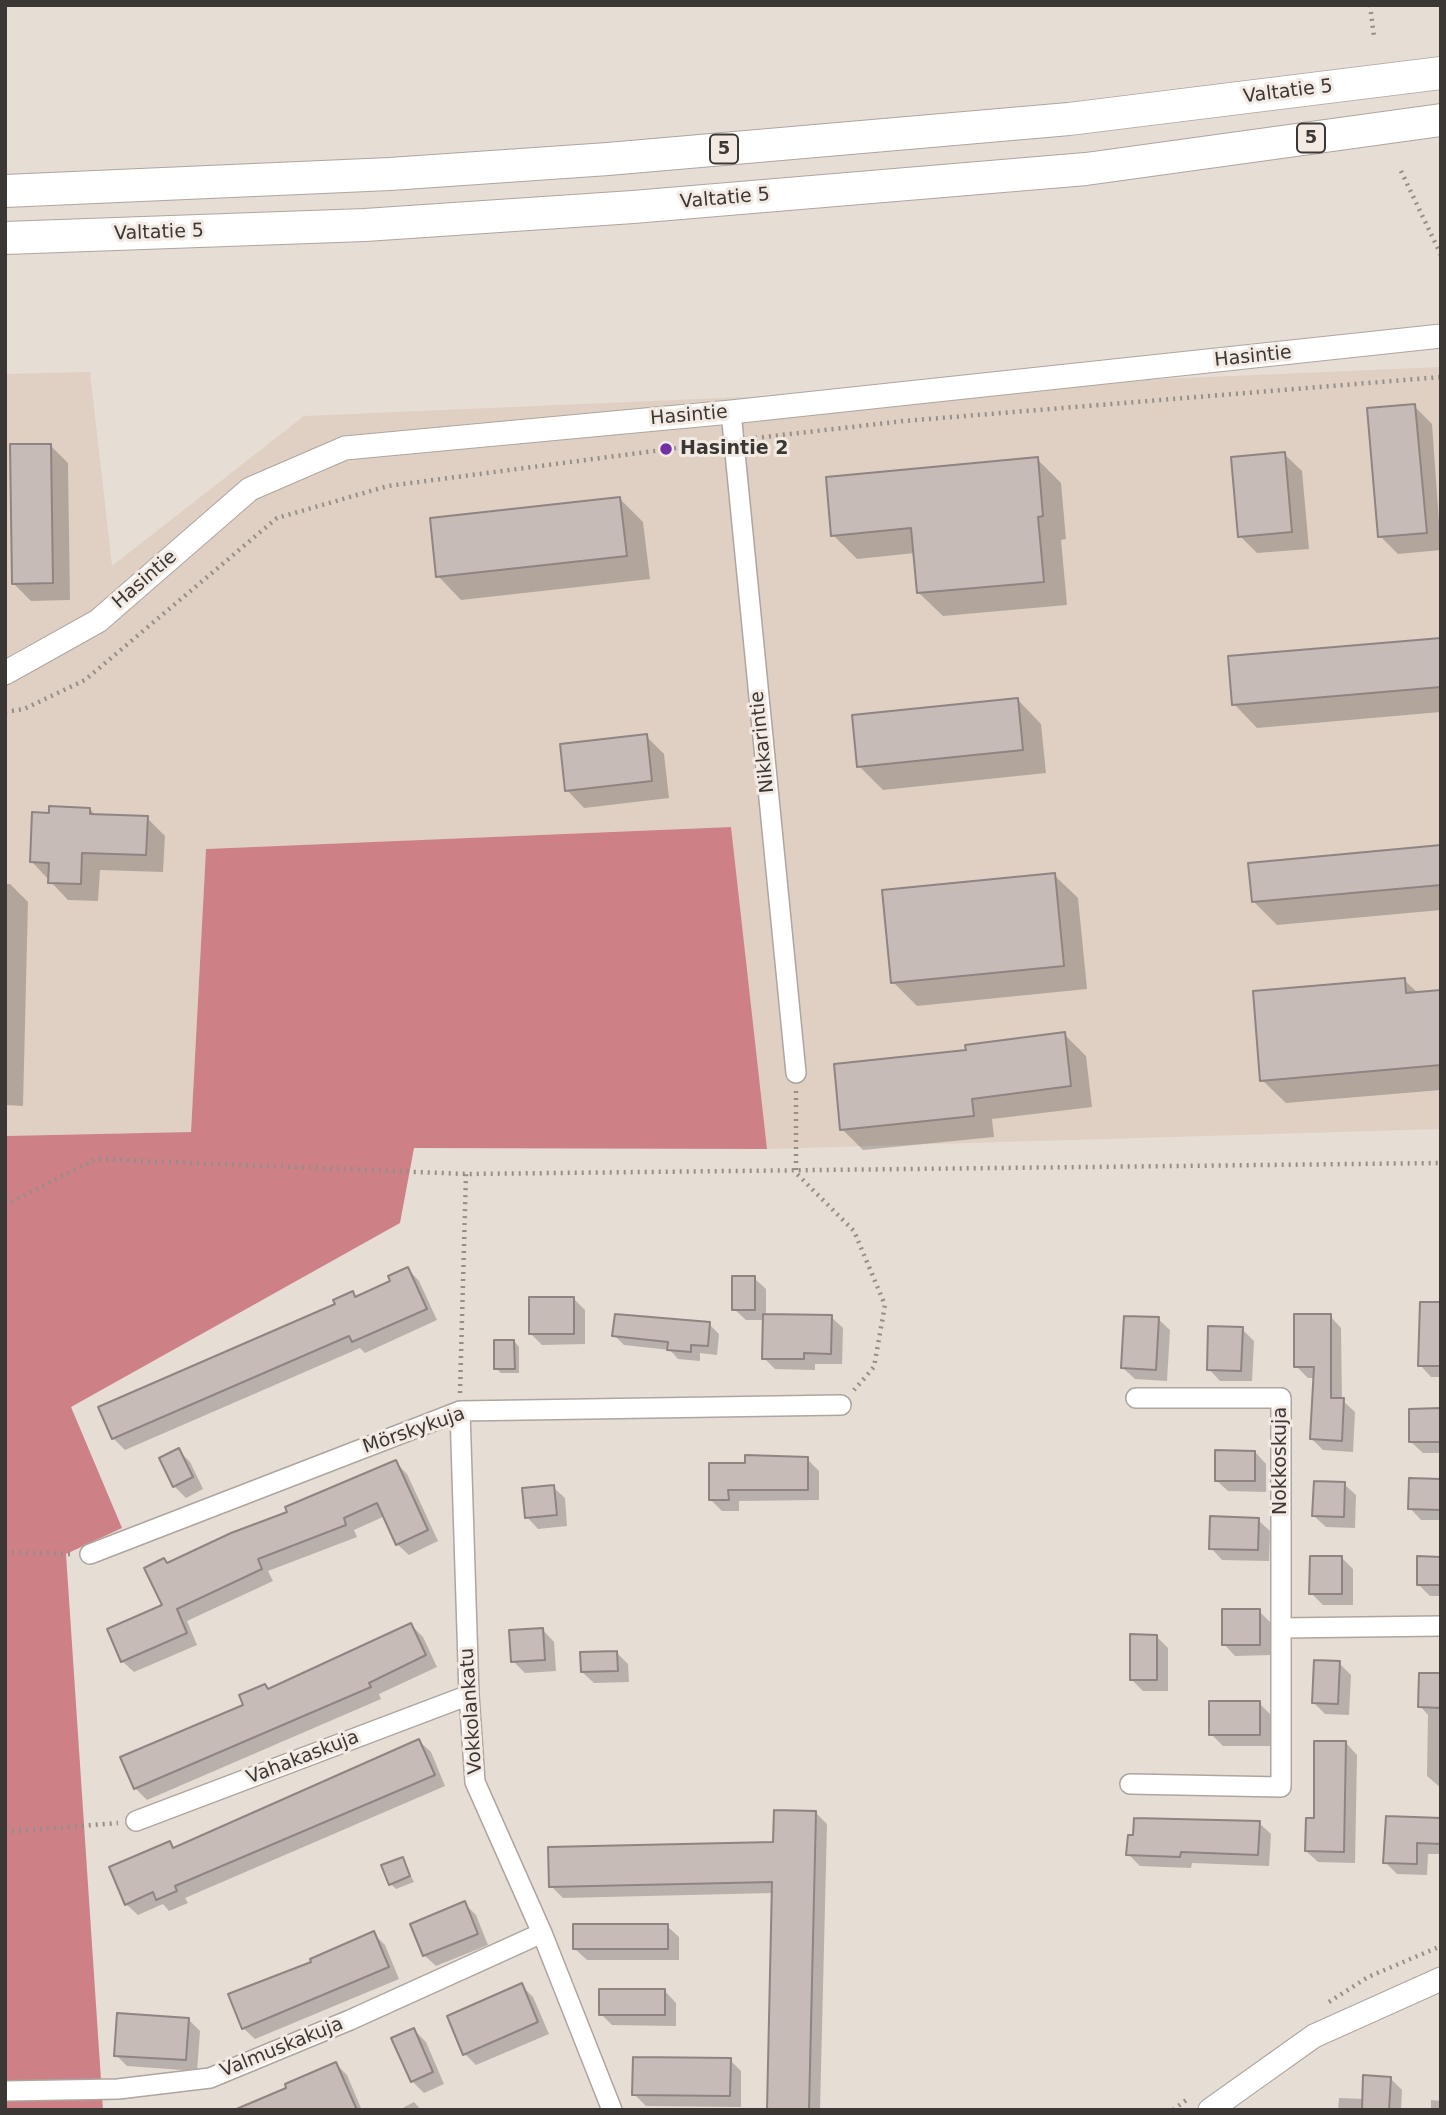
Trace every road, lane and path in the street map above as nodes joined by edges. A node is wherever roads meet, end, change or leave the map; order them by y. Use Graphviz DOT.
graph roads {
  1 [pos="1370,5"];
  2 [pos="1374,37"];
  3 [pos="1441,73"];
  4 [pos="1441,120"];
  5 [pos="1401,171"];
  6 [pos="5,191"];
  7 [pos="5,237"];
  8 [pos="1441,255"];
  9 [pos="1441,337"];
  10 [pos="1441,377"];
  11 [pos="731,412"];
  12 [pos="733,441"];
  13 [pos="5,673"];
  14 [pos="5,712"];
  15 [pos="796,1073"];
  16 [pos="1441,1163"];
  17 [pos="796,1173"];
  18 [pos="466,1174"];
  19 [pos="5,1205"];
  20 [pos="1136,1398"];
  21 [pos="841,1405"];
  22 [pos="460,1411"];
  23 [pos="5,1552"];
  24 [pos="90,1554"];
  25 [pos="1441,1626"];
  26 [pos="1282,1628"];
  27 [pos="469,1695"];
  28 [pos="1130,1784"];
  29 [pos="136,1821"];
  30 [pos="5,1832"];
  31 [pos="541,1933"];
  32 [pos="1441,1979"];
  33 [pos="5,2091"];
  34 [pos="612,2110"];
  35 [pos="1210,2110"];
  1 -- 2 [label="path"];
  3 -- 6 [label="highway, Valtatie 5 / 5"];
  4 -- 7 [label="highway, Valtatie 5 / 5"];
  5 -- 8 [label="path"];
  9 -- 11 [label="street, Hasintie"];
  10 -- 12 [label="path"];
  11 -- 12 [label="street, Nikkarintie"];
  11 -- 13 [label="street, Hasintie"];
  12 -- 14 [label="path"];
  12 -- 15 [label="street, Nikkarintie"];
  15 -- 17 [label="path"];
  16 -- 17 [label="path"];
  17 -- 18 [label="path"];
  17 -- 21 [label="path"];
  18 -- 19 [label="path"];
  18 -- 22 [label="path"];
  20 -- 26 [label="street, Nokkoskuja"];
  21 -- 22 [label="street, Mörskykuja"];
  22 -- 24 [label="street, Mörskykuja"];
  22 -- 27 [label="street, Vokkolankatu"];
  23 -- 24 [label="path"];
  25 -- 26 [label="street"];
  26 -- 28 [label="street, Nokkoskuja"];
  27 -- 29 [label="street, Vahakaskuja"];
  27 -- 31 [label="street, Vokkolankatu"];
  29 -- 30 [label="path"];
  31 -- 33 [label="street, Valmuskakuja"];
  31 -- 34 [label="street, Vokkolankatu"];
  32 -- 35 [label="street"];
}
